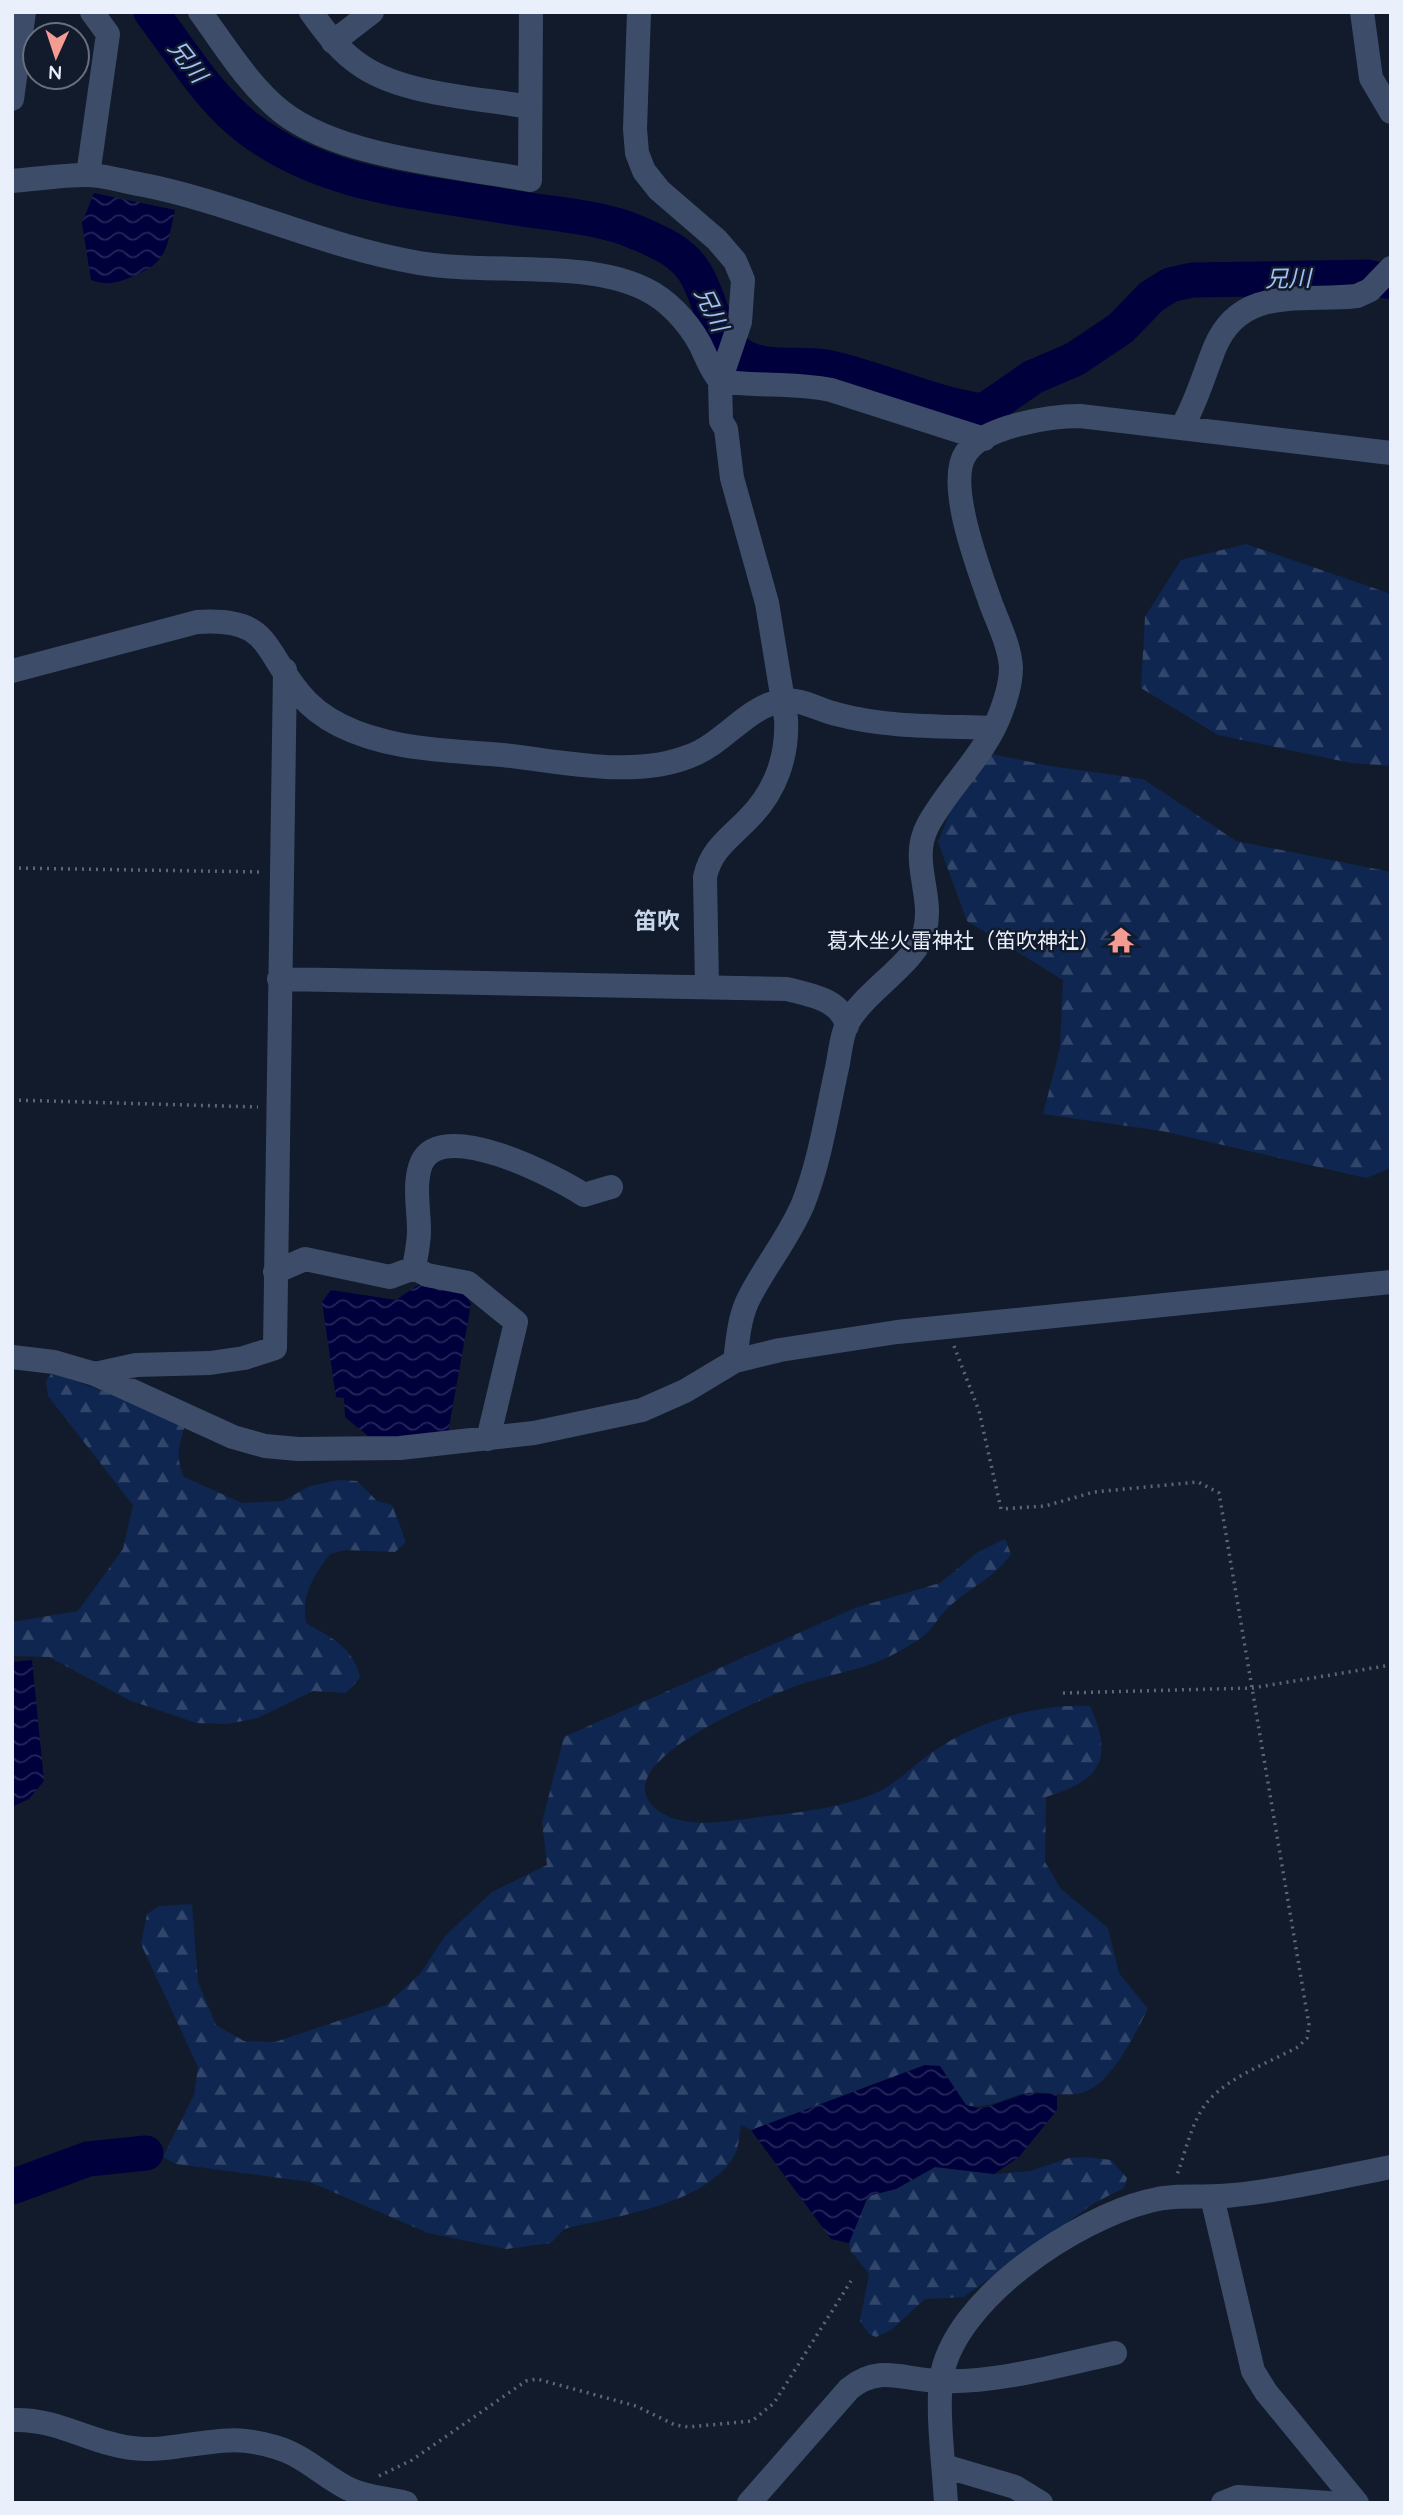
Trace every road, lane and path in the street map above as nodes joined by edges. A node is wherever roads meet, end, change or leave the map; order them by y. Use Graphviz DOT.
graph roads {
  1 [pos="24,12"];
  2 [pos="92,12"];
  3 [pos="200,12"];
  4 [pos="311,12"];
  5 [pos="372,12"];
  6 [pos="531,12"];
  7 [pos="639,12"];
  8 [pos="1362,12"];
  9 [pos="333,42"];
  10 [pos="12,99"];
  11 [pos="530,107"];
  12 [pos="1391,112"];
  13 [pos="88,175"];
  14 [pos="12,181"];
  15 [pos="1390,270"];
  16 [pos="722,374"];
  17 [pos="1182,427"];
  18 [pos="984,439"];
  19 [pos="1391,453"];
  20 [pos="285,670"];
  21 [pos="12,671"];
  22 [pos="781,700"];
  23 [pos="993,728"];
  24 [pos="12,867"];
  25 [pos="281,873"];
  26 [pos="279,979"];
  27 [pos="707,985"];
  28 [pos="846,1026"];
  29 [pos="12,1100"];
  30 [pos="278,1108"];
  31 [pos="611,1186"];
  32 [pos="414,1268"];
  33 [pos="275,1272"];
  34 [pos="1391,1282"];
  35 [pos="948,1328"];
  36 [pos="12,1357"];
  37 [pos="735,1361"];
  38 [pos="95,1374"];
  39 [pos="488,1439"];
  40 [pos="1391,1665"];
  41 [pos="1252,1688"];
  42 [pos="1062,1693"];
  43 [pos="1391,2167"];
  44 [pos="1169,2196"];
  45 [pos="1212,2197"];
  46 [pos="850,2281"];
  47 [pos="1115,2353"];
  48 [pos="941,2381"];
  49 [pos="12,2420"];
  50 [pos="944,2466"];
  51 [pos="346,2487"];
  52 [pos="406,2503"];
  53 [pos="750,2503"];
  54 [pos="946,2503"];
  55 [pos="1041,2503"];
  56 [pos="1223,2503"];
  57 [pos="1329,2503"];
  58 [pos="1357,2503"];
  1 -- 10 [label="street"];
  2 -- 13 [label="street"];
  3 -- 11 [label="street"];
  4 -- 9 [label="street"];
  5 -- 9 [label="street"];
  6 -- 11 [label="street"];
  7 -- 16 [label="street"];
  8 -- 12 [label="street"];
  9 -- 11 [label="street"];
  13 -- 14 [label="street"];
  13 -- 16 [label="street"];
  15 -- 17 [label="street"];
  16 -- 18 [label="street"];
  16 -- 22 [label="street"];
  17 -- 18 [label="street"];
  17 -- 19 [label="street"];
  18 -- 23 [label="street"];
  20 -- 21 [label="street"];
  20 -- 22 [label="street"];
  20 -- 25 [label="street"];
  22 -- 23 [label="street"];
  22 -- 27 [label="street"];
  23 -- 28 [label="street"];
  24 -- 25 [label="path"];
  25 -- 26 [label="street"];
  26 -- 27 [label="street"];
  26 -- 30 [label="street"];
  27 -- 28 [label="street"];
  28 -- 37 [label="street"];
  29 -- 30 [label="path"];
  30 -- 33 [label="street"];
  31 -- 32 [label="street"];
  32 -- 33 [label="street"];
  32 -- 39 [label="street"];
  33 -- 38 [label="street"];
  34 -- 35 [label="street"];
  35 -- 37 [label="street"];
  35 -- 41 [label="path"];
  36 -- 38 [label="street"];
  37 -- 39 [label="street"];
  38 -- 39 [label="street"];
  40 -- 41 [label="path"];
  41 -- 42 [label="path"];
  41 -- 44 [label="path"];
  43 -- 45 [label="street"];
  44 -- 45 [label="street"];
  44 -- 48 [label="street"];
  45 -- 58 [label="street"];
  46 -- 51 [label="path"];
  47 -- 48 [label="street"];
  48 -- 50 [label="street"];
  48 -- 53 [label="street"];
  49 -- 51 [label="street"];
  50 -- 54 [label="street"];
  50 -- 55 [label="street"];
  51 -- 52 [label="street"];
  56 -- 57 [label="street"];
}
